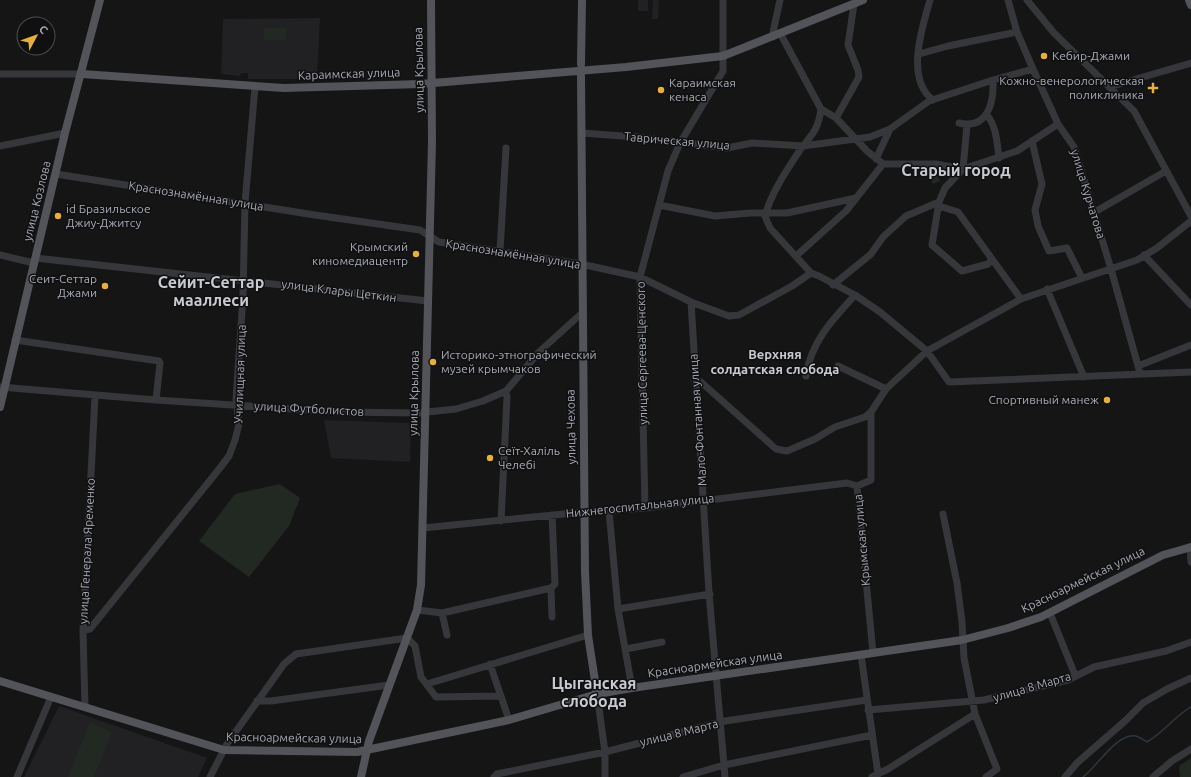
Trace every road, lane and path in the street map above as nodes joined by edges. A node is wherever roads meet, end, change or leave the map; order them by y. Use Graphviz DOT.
graph roads {
  1 [pos="100,0"];
  2 [pos="431,0"];
  3 [pos="582,0"];
  4 [pos="723,0"];
  5 [pos="780,0"];
  6 [pos="863,0"];
  7 [pos="930,0"];
  8 [pos="1008,0"];
  9 [pos="1027,0"];
  10 [pos="1189,0"];
  11 [pos="854,4"];
  12 [pos="1191,5"];
  13 [pos="1017,32"];
  14 [pos="776,35"];
  15 [pos="919,54"];
  16 [pos="723,56"];
  17 [pos="1191,63"];
  18 [pos="581,64"];
  19 [pos="1033,69"];
  20 [pos="0,74"];
  21 [pos="82,74"];
  22 [pos="581,76"];
  23 [pos="993,80"];
  24 [pos="432,83"];
  25 [pos="255,87"];
  26 [pos="1110,87"];
  27 [pos="933,100"];
  28 [pos="821,109"];
  29 [pos="986,114"];
  30 [pos="836,118"];
  31 [pos="959,123"];
  32 [pos="1058,124"];
  33 [pos="967,125"];
  34 [pos="890,129"];
  35 [pos="65,133"];
  36 [pos="582,133"];
  37 [pos="856,139"];
  38 [pos="1032,141"];
  39 [pos="680,143"];
  40 [pos="0,146"];
  41 [pos="803,146"];
  42 [pos="506,148"];
  43 [pos="999,158"];
  44 [pos="876,159"];
  45 [pos="883,164"];
  46 [pos="963,169"];
  47 [pos="1166,171"];
  48 [pos="56,174"];
  49 [pos="856,198"];
  50 [pos="246,203"];
  51 [pos="939,204"];
  52 [pos="659,205"];
  53 [pos="766,212"];
  54 [pos="1093,213"];
  55 [pos="1191,216"];
  56 [pos="1191,221"];
  57 [pos="429,235"];
  58 [pos="500,251"];
  59 [pos="0,255"];
  60 [pos="1144,255"];
  61 [pos="796,256"];
  62 [pos="992,259"];
  63 [pos="34,260"];
  64 [pos="581,264"];
  65 [pos="1111,270"];
  66 [pos="811,273"];
  67 [pos="640,277"];
  68 [pos="1082,278"];
  69 [pos="244,280"];
  70 [pos="833,285"];
  71 [pos="1047,289"];
  72 [pos="855,295"];
  73 [pos="1021,299"];
  74 [pos="428,301"];
  75 [pos="691,302"];
  76 [pos="1191,305"];
  77 [pos="582,313"];
  78 [pos="15,340"];
  79 [pos="1191,345"];
  80 [pos="927,351"];
  81 [pos="838,366"];
  82 [pos="1139,370"];
  83 [pos="1191,372"];
  84 [pos="806,376"];
  85 [pos="1084,377"];
  86 [pos="695,381"];
  87 [pos="2,388"];
  88 [pos="886,389"];
  89 [pos="506,392"];
  90 [pos="95,396"];
  91 [pos="156,400"];
  92 [pos="237,406"];
  93 [pos="0,408"];
  94 [pos="426,412"];
  95 [pos="871,412"];
  96 [pos="857,486"];
  97 [pos="703,500"];
  98 [pos="645,508"];
  99 [pos="609,511"];
  100 [pos="584,512"];
  101 [pos="942,514"];
  102 [pos="552,515"];
  103 [pos="501,521"];
  104 [pos="423,528"];
  105 [pos="1191,547"];
  106 [pos="1191,562"];
  107 [pos="551,588"];
  108 [pos="710,594"];
  109 [pos="618,609"];
  110 [pos="417,610"];
  111 [pos="1050,612"];
  112 [pos="442,613"];
  113 [pos="552,617"];
  114 [pos="83,631"];
  115 [pos="447,635"];
  116 [pos="588,635"];
  117 [pos="407,638"];
  118 [pos="962,640"];
  119 [pos="662,642"];
  120 [pos="1191,642"];
  121 [pos="626,649"];
  122 [pos="873,653"];
  123 [pos="861,655"];
  124 [pos="490,664"];
  125 [pos="1075,675"];
  126 [pos="716,677"];
  127 [pos="1191,678"];
  128 [pos="0,680"];
  129 [pos="389,684"];
  130 [pos="427,684"];
  131 [pos="632,688"];
  132 [pos="597,694"];
  133 [pos="500,696"];
  134 [pos="51,697"];
  135 [pos="866,700"];
  136 [pos="974,700"];
  137 [pos="257,701"];
  138 [pos="85,707"];
  139 [pos="868,710"];
  140 [pos="976,714"];
  141 [pos="509,720"];
  142 [pos="720,723"];
  143 [pos="872,735"];
  144 [pos="1191,749"];
  145 [pos="224,750"];
  146 [pos="366,752"];
  147 [pos="605,752"];
  148 [pos="724,765"];
  149 [pos="992,774"];
  150 [pos="875,776"];
  151 [pos="17,777"];
  152 [pos="210,777"];
  153 [pos="362,777"];
  154 [pos="494,777"];
  155 [pos="606,777"];
  156 [pos="682,777"];
  157 [pos="725,777"];
  158 [pos="1065,777"];
  159 [pos="1153,777"];
  1 -- 21 [label="main road, улица Козлова"];
  2 -- 24 [label="main road, улица Крылова"];
  3 -- 18 [label="main road"];
  4 -- 16 [label="street, улица Сергеева-Ценского"];
  5 -- 14 [label="street"];
  6 -- 11 [label="main road, Караимская улица"];
  7 -- 15 [label="street"];
  8 -- 13 [label="street, улица Курчатова"];
  9 -- 26 [label="street"];
  10 -- 12 [label="main road"];
  11 -- 14 [label="main road, Караимская улица"];
  11 -- 30 [label="street"];
  13 -- 15 [label="street"];
  13 -- 19 [label="street, улица Курчатова"];
  14 -- 16 [label="main road, Караимская улица"];
  14 -- 28 [label="street"];
  15 -- 27 [label="street"];
  16 -- 24 [label="main road, Караимская улица"];
  16 -- 39 [label="street, улица Сергеева-Ценского"];
  17 -- 26 [label="street"];
  19 -- 23 [label="street, Таврическая улица"];
  19 -- 32 [label="street, улица Курчатова"];
  20 -- 21 [label="street, Караимская улица"];
  21 -- 25 [label="main road, Караимская улица"];
  21 -- 35 [label="main road, улица Козлова"];
  22 -- 36 [label="main road, улица Чехова"];
  23 -- 27 [label="street, Таврическая улица"];
  23 -- 29 [label="street"];
  24 -- 25 [label="main road, Караимская улица"];
  24 -- 57 [label="main road, улица Крылова"];
  25 -- 50 [label="street, Училищная улица"];
  26 -- 47 [label="street"];
  27 -- 34 [label="street, Таврическая улица"];
  28 -- 30 [label="street"];
  28 -- 41 [label="street"];
  29 -- 33 [label="street"];
  29 -- 43 [label="street"];
  30 -- 37 [label="street"];
  31 -- 33 [label="street"];
  32 -- 38 [label="street"];
  32 -- 54 [label="street, улица Курчатова"];
  33 -- 46 [label="street"];
  34 -- 37 [label="street, Таврическая улица"];
  34 -- 44 [label="street, Таврическая улица"];
  35 -- 40 [label="street"];
  35 -- 48 [label="main road, улица Козлова"];
  36 -- 39 [label="street, Таврическая улица"];
  36 -- 64 [label="main road, улица Чехова"];
  37 -- 41 [label="street, Таврическая улица"];
  37 -- 44 [label="street"];
  38 -- 43 [label="street"];
  38 -- 68 [label="street"];
  39 -- 41 [label="street, Таврическая улица"];
  39 -- 52 [label="street, улица Сергеева-Ценского"];
  41 -- 53 [label="street"];
  42 -- 58 [label="street"];
  43 -- 46 [label="street"];
  44 -- 45 [label="street"];
  45 -- 46 [label="street"];
  45 -- 49 [label="street"];
  46 -- 51 [label="street"];
  47 -- 54 [label="street"];
  47 -- 55 [label="street"];
  48 -- 50 [label="street, Краснознамённая улица"];
  48 -- 63 [label="main road, улица Козлова"];
  49 -- 53 [label="street"];
  49 -- 61 [label="street"];
  50 -- 57 [label="street, Краснознамённая улица"];
  50 -- 69 [label="street, Училищная улица"];
  51 -- 62 [label="street"];
  51 -- 62 [label="street"];
  51 -- 70 [label="street"];
  52 -- 53 [label="street"];
  52 -- 67 [label="street, улица Сергеева-Ценского"];
  53 -- 61 [label="street"];
  54 -- 65 [label="street, улица Курчатова"];
  56 -- 60 [label="street"];
  57 -- 58 [label="street, Краснознамённая улица"];
  57 -- 74 [label="main road, улица Крылова"];
  58 -- 64 [label="street, Краснознамённая улица"];
  59 -- 63 [label="street, улица Клары Цеткин"];
  60 -- 65 [label="street"];
  60 -- 76 [label="street"];
  61 -- 66 [label="street"];
  62 -- 73 [label="street"];
  63 -- 69 [label="street, улица Клары Цеткин"];
  63 -- 78 [label="main road, улица Козлова"];
  64 -- 67 [label="street, Краснознамённая улица"];
  64 -- 77 [label="main road, улица Чехова"];
  65 -- 68 [label="street"];
  65 -- 82 [label="street, улица Курчатова"];
  66 -- 70 [label="street"];
  66 -- 75 [label="street, Краснознамённая улица"];
  67 -- 75 [label="street, Краснознамённая улица"];
  67 -- 98 [label="street, улица Сергеева-Ценского"];
  68 -- 71 [label="street"];
  69 -- 74 [label="street, улица Клары Цеткин"];
  69 -- 92 [label="street, Училищная улица"];
  70 -- 72 [label="street"];
  71 -- 73 [label="street"];
  71 -- 85 [label="street"];
  72 -- 80 [label="street"];
  72 -- 84 [label="street"];
  73 -- 80 [label="street"];
  74 -- 94 [label="main road, улица Крылова"];
  75 -- 86 [label="street, Мало-Фонтанная улица"];
  77 -- 89 [label="street, улица Футболистов"];
  77 -- 100 [label="main road, улица Чехова"];
  78 -- 87 [label="main road, улица Козлова"];
  78 -- 91 [label="street"];
  79 -- 82 [label="street"];
  80 -- 85 [label="street"];
  80 -- 88 [label="street"];
  81 -- 88 [label="street"];
  82 -- 83 [label="street"];
  82 -- 85 [label="street"];
  86 -- 95 [label="street"];
  86 -- 97 [label="street, Мало-Фонтанная улица"];
  87 -- 90 [label="street, улица Футболистов"];
  87 -- 93 [label="main road, улица Козлова"];
  88 -- 95 [label="street"];
  89 -- 94 [label="street, улица Футболистов"];
  89 -- 103 [label="street"];
  90 -- 91 [label="street, улица Футболистов"];
  90 -- 114 [label="street, улица Генерала Яременко"];
  91 -- 92 [label="street, улица Футболистов"];
  92 -- 94 [label="street, улица Футболистов"];
  92 -- 114 [label="street, Училищная улица"];
  94 -- 104 [label="main road, улица Крылова"];
  95 -- 96 [label="street, Крымская улица"];
  96 -- 97 [label="street, Нижнегоспитальная улица"];
  96 -- 122 [label="street, Крымская улица"];
  97 -- 98 [label="street, Нижнегоспитальная улица"];
  97 -- 108 [label="street, Мало-Фонтанная улица"];
  98 -- 99 [label="street, Нижнегоспитальная улица"];
  99 -- 100 [label="street, Нижнегоспитальная улица"];
  99 -- 109 [label="street"];
  100 -- 102 [label="street, Нижнегоспитальная улица"];
  100 -- 116 [label="main road, улица Чехова"];
  101 -- 118 [label="street"];
  102 -- 103 [label="street, Нижнегоспитальная улица"];
  102 -- 107 [label="street"];
  103 -- 104 [label="street, Нижнегоспитальная улица"];
  104 -- 110 [label="main road, улица Крылова"];
  105 -- 106 [label="street"];
  105 -- 111 [label="main road, Красноармейская улица"];
  107 -- 112 [label="street"];
  107 -- 113 [label="street"];
  108 -- 109 [label="street"];
  108 -- 126 [label="street, Мало-Фонтанная улица"];
  109 -- 121 [label="street"];
  110 -- 112 [label="street"];
  110 -- 117 [label="main road, улица Крылова"];
  111 -- 118 [label="main road, Красноармейская улица"];
  111 -- 125 [label="street"];
  112 -- 115 [label="street"];
  114 -- 138 [label="street, улица Генерала Яременко"];
  116 -- 124 [label="street"];
  116 -- 132 [label="main road, улица Чехова"];
  117 -- 129 [label="main road, улица Крылова"];
  117 -- 130 [label="street"];
  117 -- 137 [label="street"];
  118 -- 122 [label="main road, Красноармейская улица"];
  118 -- 136 [label="street"];
  119 -- 121 [label="street"];
  120 -- 125 [label="street, улица 8 Марта"];
  121 -- 131 [label="street"];
  122 -- 123 [label="main road, Красноармейская улица"];
  123 -- 126 [label="main road, Красноармейская улица"];
  123 -- 135 [label="street"];
  124 -- 130 [label="street"];
  124 -- 133 [label="street"];
  125 -- 136 [label="street, улица 8 Марта"];
  126 -- 131 [label="main road, Красноармейская улица"];
  126 -- 142 [label="street, Мало-Фонтанная улица"];
  127 -- 158 [label="street"];
  128 -- 134 [label="main road, Красноармейская улица"];
  129 -- 137 [label="street"];
  129 -- 146 [label="main road, улица Крылова"];
  130 -- 133 [label="street"];
  131 -- 132 [label="main road, Красноармейская улица"];
  132 -- 141 [label="main road, Красноармейская улица"];
  132 -- 147 [label="street, улица Чехова"];
  133 -- 141 [label="street"];
  134 -- 138 [label="main road, Красноармейская улица"];
  134 -- 151 [label="street"];
  135 -- 139 [label="street"];
  135 -- 142 [label="street, улица 8 Марта"];
  136 -- 139 [label="street, улица 8 Марта"];
  136 -- 140 [label="street"];
  137 -- 145 [label="street"];
  138 -- 145 [label="main road, Красноармейская улица"];
  139 -- 143 [label="street"];
  140 -- 149 [label="street"];
  140 -- 150 [label="street"];
  141 -- 146 [label="main road, Красноармейская улица"];
  142 -- 147 [label="street, улица 8 Марта"];
  142 -- 148 [label="street, Мало-Фонтанная улица"];
  143 -- 148 [label="street"];
  143 -- 150 [label="street"];
  144 -- 159 [label="street"];
  145 -- 146 [label="main road, Красноармейская улица"];
  145 -- 152 [label="street"];
  146 -- 153 [label="main road, улица Крылова"];
  147 -- 154 [label="street, улица 8 Марта"];
  147 -- 155 [label="street, улица Чехова"];
  148 -- 156 [label="street"];
  148 -- 157 [label="street, Мало-Фонтанная улица"];
}
